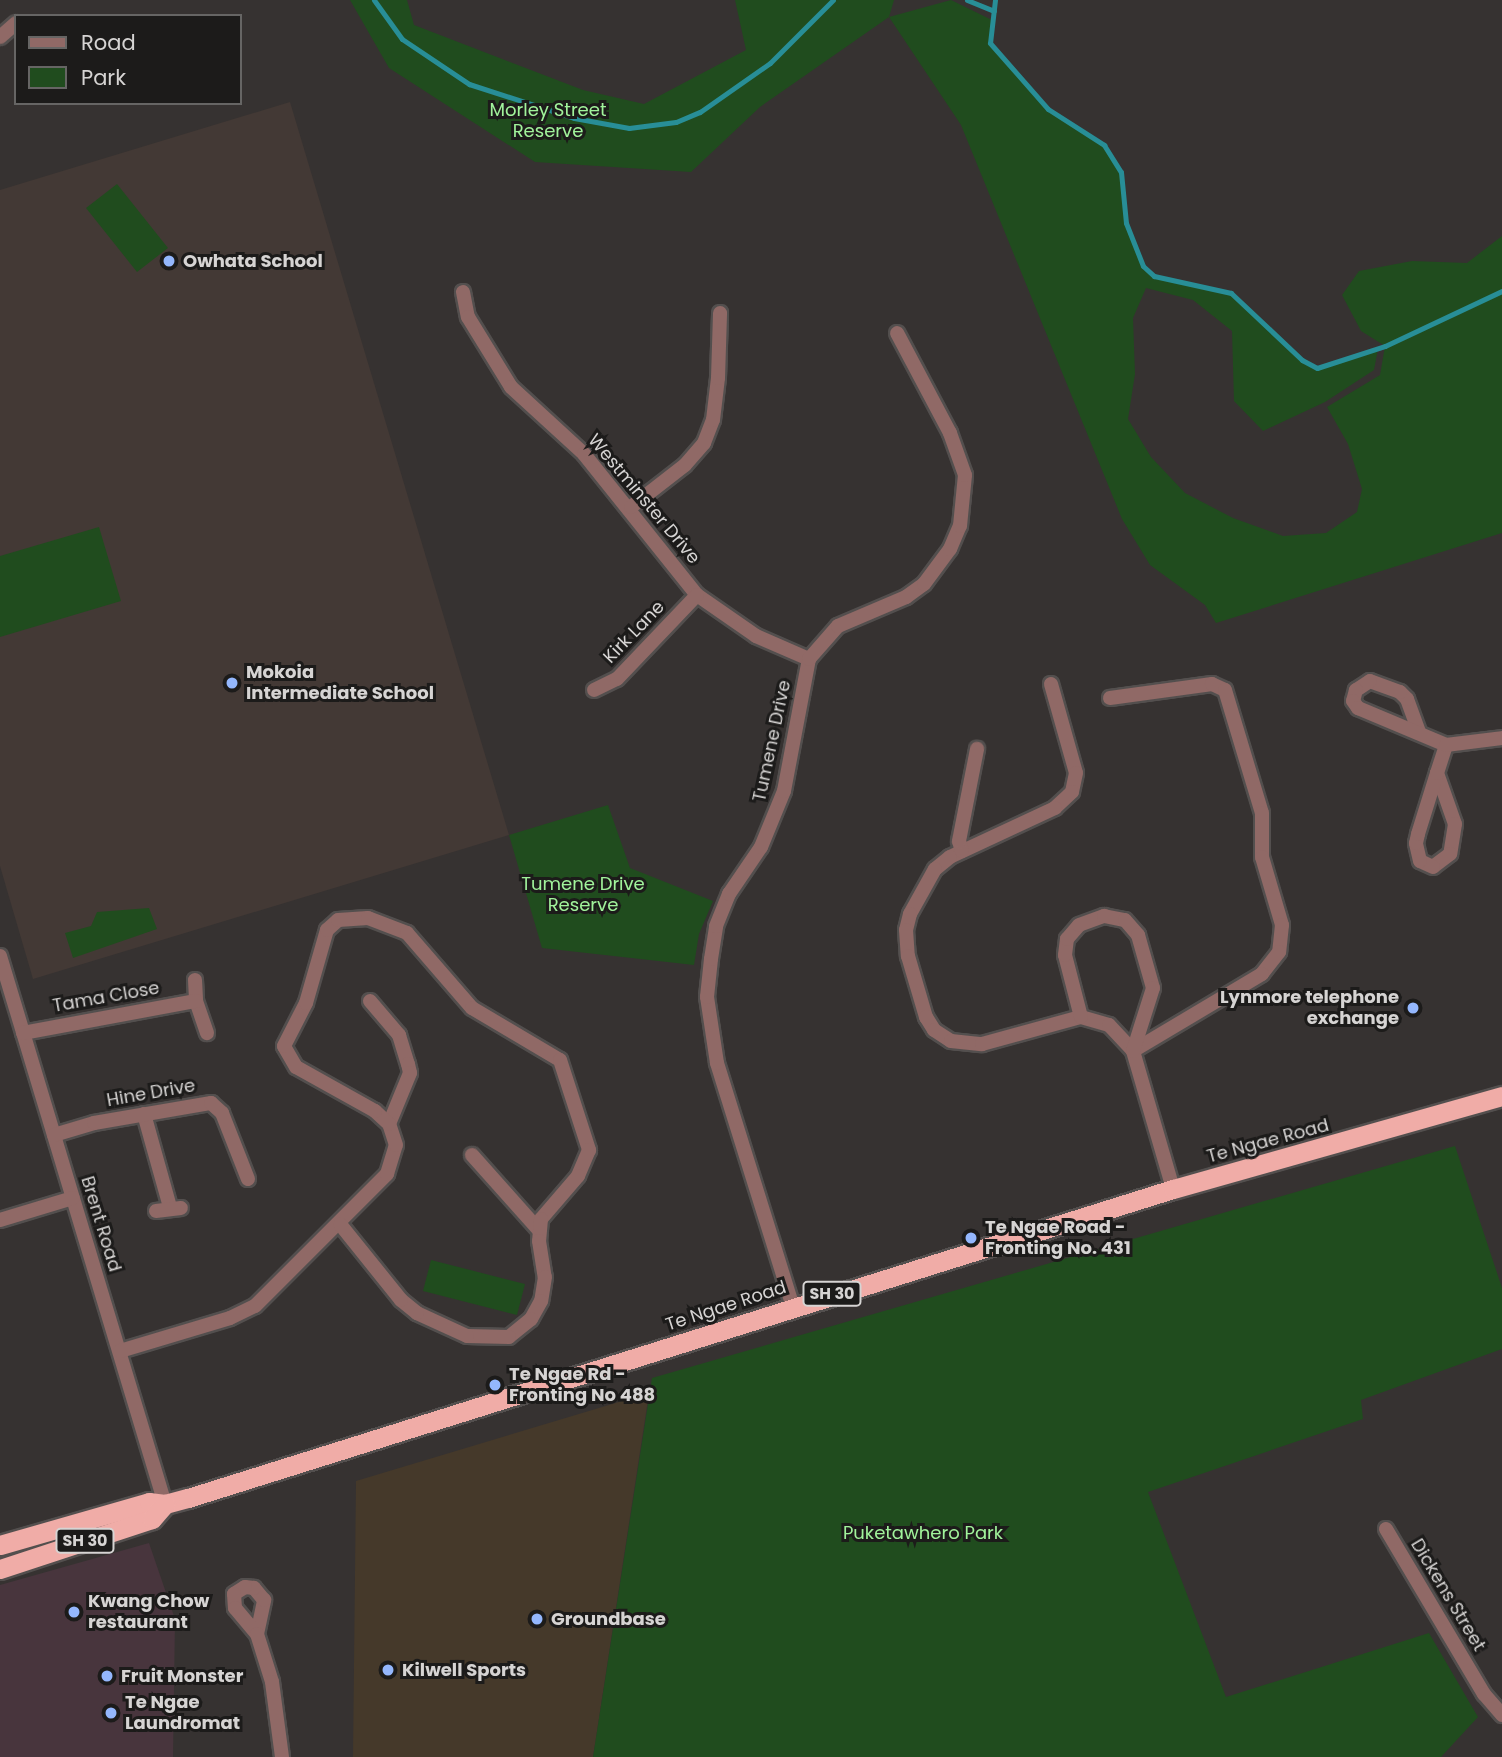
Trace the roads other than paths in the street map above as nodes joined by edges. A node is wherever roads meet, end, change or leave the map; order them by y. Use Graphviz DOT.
graph roads {
  1 [pos="14,25"];
  2 [pos="0,37"];
  3 [pos="463,292"];
  4 [pos="720,313"];
  5 [pos="897,333"];
  6 [pos="631,507"];
  7 [pos="697,594"];
  8 [pos="809,659"];
  9 [pos="1051,684"];
  10 [pos="594,690"];
  11 [pos="1110,698"];
  12 [pos="1419,732"];
  13 [pos="1502,738"];
  14 [pos="1446,746"];
  15 [pos="977,749"];
  16 [pos="1437,773"];
  17 [pos="962,851"];
  18 [pos="0,956"];
  19 [pos="195,980"];
  20 [pos="196,1001"];
  21 [pos="370,1001"];
  22 [pos="1081,1017"];
  23 [pos="23,1032"];
  24 [pos="207,1032"];
  25 [pos="1133,1051"];
  26 [pos="1502,1096"];
  27 [pos="144,1114"];
  28 [pos="389,1124"];
  29 [pos="54,1135"];
  30 [pos="472,1155"];
  31 [pos="248,1179"];
  32 [pos="1173,1189"];
  33 [pos="73,1198"];
  34 [pos="169,1209"];
  35 [pos="0,1220"];
  36 [pos="340,1224"];
  37 [pos="538,1229"];
  38 [pos="793,1307"];
  39 [pos="120,1351"];
  40 [pos="165,1504"];
  41 [pos="1386,1529"];
  42 [pos="0,1545"];
  43 [pos="0,1569"];
  44 [pos="257,1633"];
  45 [pos="1502,1715"];
  46 [pos="282,1757"];
  1 -- 2 [label="street"];
  3 -- 6 [label="street, Westminster Drive"];
  4 -- 6 [label="street"];
  5 -- 8 [label="street"];
  6 -- 7 [label="street, Westminster Drive"];
  7 -- 8 [label="street, Westminster Drive"];
  7 -- 10 [label="street, Kirk Lane"];
  8 -- 38 [label="street, Tumene Drive"];
  9 -- 17 [label="street"];
  11 -- 25 [label="street"];
  12 -- 12 [label="street"];
  12 -- 14 [label="street"];
  13 -- 14 [label="street"];
  14 -- 16 [label="street"];
  15 -- 17 [label="street"];
  16 -- 16 [label="street"];
  17 -- 22 [label="street"];
  18 -- 23 [label="street, Brent Road"];
  19 -- 20 [label="street"];
  20 -- 23 [label="street, Tama Close"];
  20 -- 24 [label="street"];
  21 -- 28 [label="street"];
  22 -- 25 [label="street"];
  22 -- 25 [label="street"];
  23 -- 29 [label="street, Brent Road"];
  25 -- 32 [label="street"];
  26 -- 32 [label="highway, Te Ngae Road / SH 30"];
  27 -- 29 [label="street, Hine Drive"];
  27 -- 31 [label="street, Hine Drive"];
  27 -- 34 [label="street"];
  28 -- 36 [label="street"];
  28 -- 37 [label="street"];
  29 -- 33 [label="street, Brent Road"];
  30 -- 37 [label="street"];
  32 -- 38 [label="highway, Te Ngae Road / SH 30"];
  33 -- 35 [label="street"];
  33 -- 39 [label="street, Brent Road"];
  36 -- 37 [label="street"];
  36 -- 39 [label="street"];
  38 -- 40 [label="highway, Te Ngae Road / SH 30"];
  39 -- 40 [label="street, Brent Road"];
  40 -- 42 [label="highway, Te Ngae Road / SH 30"];
  40 -- 43 [label="highway, Te Ngae Road / SH 30"];
  41 -- 45 [label="street, Dickens Street"];
  44 -- 46 [label="street"];
}
